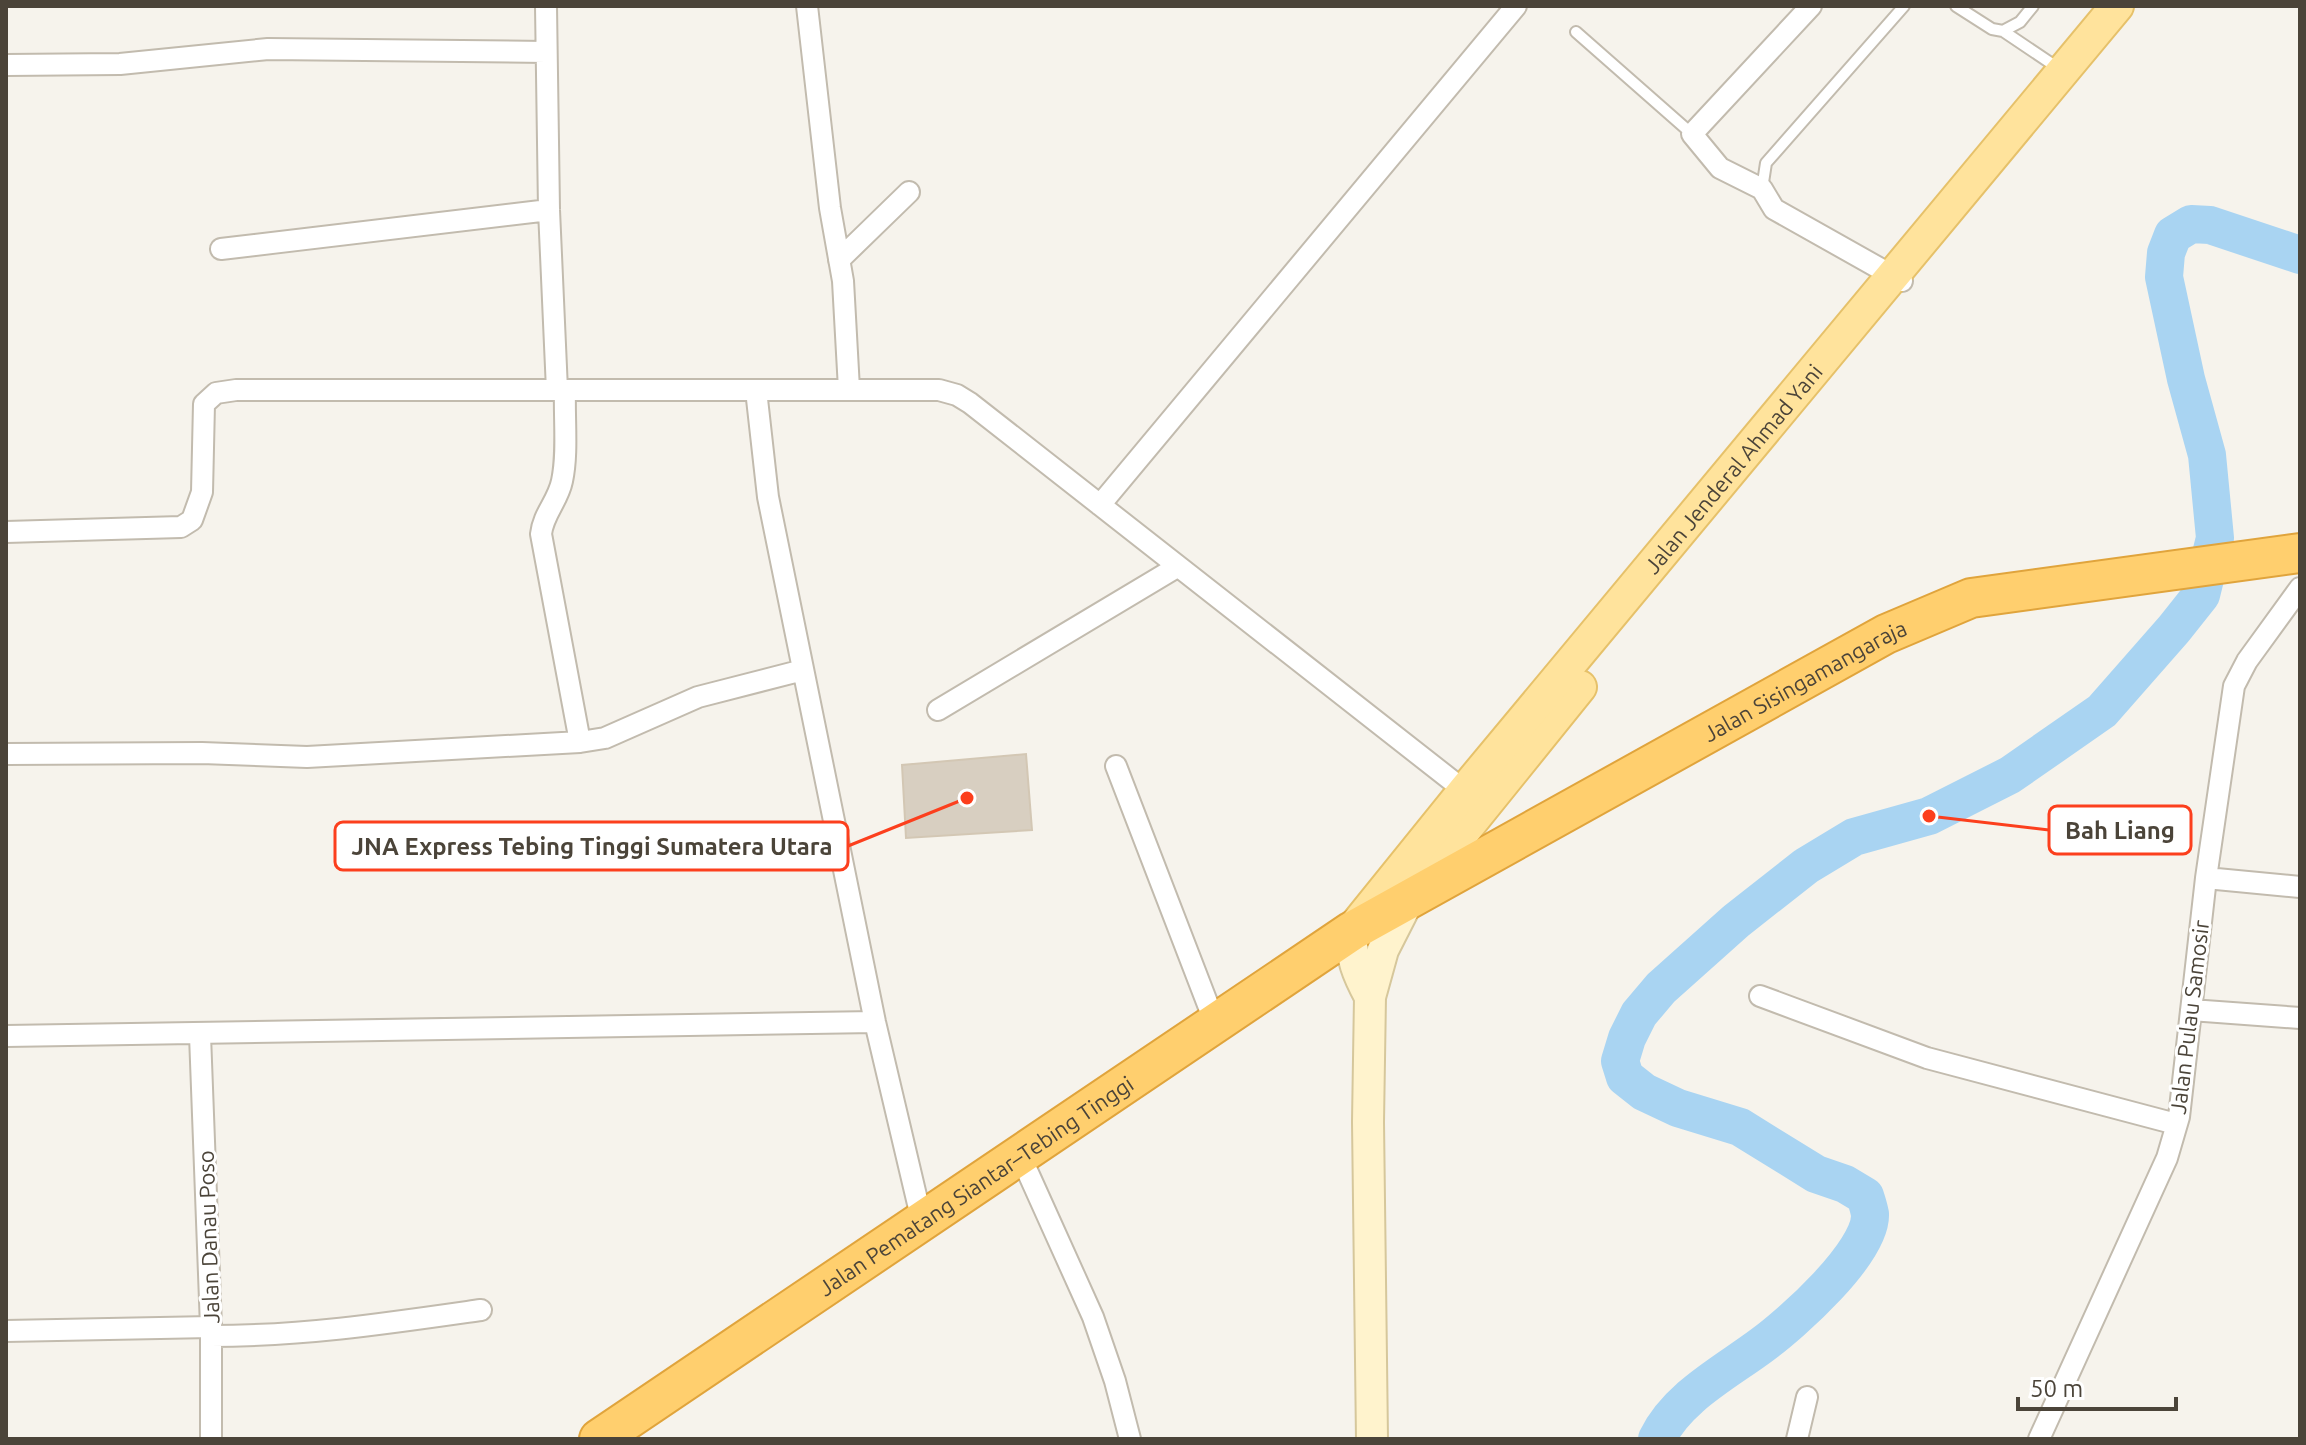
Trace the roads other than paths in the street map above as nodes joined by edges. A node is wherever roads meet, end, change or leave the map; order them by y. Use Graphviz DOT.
graph roads {
  1 [pos="546,6"];
  2 [pos="807,6"];
  3 [pos="1516,6"];
  4 [pos="1811,6"];
  5 [pos="1904,6"];
  6 [pos="1956,6"];
  7 [pos="2033,6"];
  8 [pos="2117,6"];
  9 [pos="2130,6"];
  10 [pos="2003,31"];
  11 [pos="1576,32"];
  12 [pos="546,52"];
  13 [pos="6,65"];
  14 [pos="2068,75"];
  15 [pos="1692,134"];
  16 [pos="1762,189"];
  17 [pos="909,192"];
  18 [pos="549,210"];
  19 [pos="221,249"];
  20 [pos="839,260"];
  21 [pos="1899,279"];
  22 [pos="849,389"];
  23 [pos="561,390"];
  24 [pos="756,390"];
  25 [pos="1100,505"];
  26 [pos="6,532"];
  27 [pos="2300,553"];
  28 [pos="1177,567"];
  29 [pos="2300,588"];
  30 [pos="803,670"];
  31 [pos="938,710"];
  32 [pos="580,742"];
  33 [pos="6,754"];
  34 [pos="1116,766"];
  35 [pos="1474,798"];
  36 [pos="2206,878"];
  37 [pos="2300,887"];
  38 [pos="1409,899"];
  39 [pos="1352,931"];
  40 [pos="1760,996"];
  41 [pos="1370,997"];
  42 [pos="2191,1010"];
  43 [pos="2300,1018"];
  44 [pos="875,1022"];
  45 [pos="1215,1023"];
  46 [pos="200,1035"];
  47 [pos="6,1036"];
  48 [pos="2176,1124"];
  49 [pos="1020,1155"];
  50 [pos="922,1221"];
  51 [pos="481,1310"];
  52 [pos="6,1331"];
  53 [pos="211,1332"];
  54 [pos="1807,1397"];
  55 [pos="211,1439"];
  56 [pos="599,1439"];
  57 [pos="1130,1439"];
  58 [pos="1372,1439"];
  59 [pos="1797,1439"];
  60 [pos="2039,1439"];
  1 -- 12 [label="street"];
  2 -- 20 [label="street"];
  3 -- 25 [label="street"];
  4 -- 15 [label="street"];
  5 -- 16 [label="lane"];
  6 -- 10 [label="lane"];
  7 -- 10 [label="lane"];
  8 -- 14 [label="main road, Jalan Jenderal Ahmad Yani"];
  9 -- 14 [label="main road, Jalan Jenderal Ahmad Yani"];
  10 -- 14 [label="lane"];
  11 -- 15 [label="lane"];
  12 -- 13 [label="street"];
  12 -- 18 [label="street"];
  14 -- 21 [label="main road, Jalan Jenderal Ahmad Yani"];
  15 -- 16 [label="street"];
  16 -- 21 [label="street"];
  17 -- 20 [label="street"];
  18 -- 19 [label="street"];
  18 -- 23 [label="street"];
  20 -- 22 [label="street"];
  21 -- 35 [label="main road, Jalan Jenderal Ahmad Yani"];
  22 -- 24 [label="street"];
  22 -- 25 [label="street"];
  23 -- 24 [label="street"];
  23 -- 26 [label="street"];
  23 -- 32 [label="street"];
  24 -- 30 [label="street"];
  25 -- 28 [label="street"];
  27 -- 38 [label="highway, Jalan Sisingamangaraja"];
  28 -- 31 [label="street"];
  28 -- 35 [label="street"];
  29 -- 36 [label="street, Jalan Pulau Samosir"];
  30 -- 32 [label="street"];
  30 -- 44 [label="street"];
  32 -- 33 [label="street"];
  34 -- 45 [label="street"];
  35 -- 38 [label="main road, Jalan Jenderal Ahmad Yani"];
  35 -- 39 [label="main road, Jalan Jenderal Ahmad Yani"];
  36 -- 37 [label="street"];
  36 -- 42 [label="street, Jalan Pulau Samosir"];
  38 -- 39 [label="highway, Jalan Sisingamangaraja"];
  38 -- 41 [label="street"];
  39 -- 41 [label="street"];
  39 -- 45 [label="highway, Jalan Pematang Siantar–Tebing Tinggi"];
  40 -- 48 [label="street"];
  41 -- 58 [label="street"];
  42 -- 43 [label="street"];
  42 -- 48 [label="street, Jalan Pulau Samosir"];
  44 -- 46 [label="street"];
  44 -- 50 [label="street"];
  45 -- 49 [label="highway, Jalan Pematang Siantar–Tebing Tinggi"];
  46 -- 47 [label="street"];
  46 -- 53 [label="street, Jalan Danau Poso"];
  48 -- 60 [label="street, Jalan Pulau Samosir"];
  49 -- 50 [label="highway, Jalan Pematang Siantar–Tebing Tinggi"];
  49 -- 57 [label="street"];
  50 -- 56 [label="highway, Jalan Pematang Siantar–Tebing Tinggi"];
  51 -- 53 [label="street"];
  52 -- 53 [label="street"];
  53 -- 55 [label="street, Jalan Danau Poso"];
  54 -- 59 [label="street"];
}
